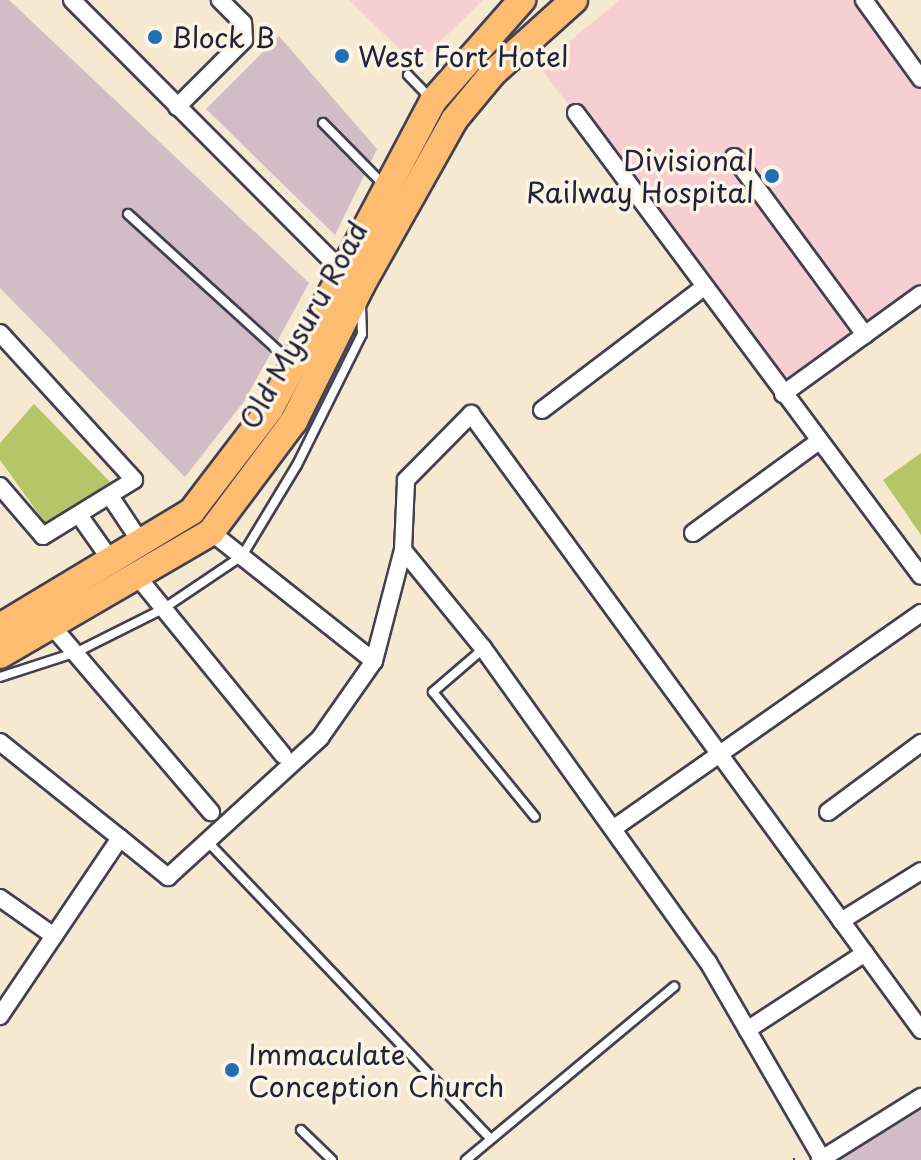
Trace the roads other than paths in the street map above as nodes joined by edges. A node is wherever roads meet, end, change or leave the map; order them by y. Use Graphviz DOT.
graph roads {
  1 [pos="72,0"];
  2 [pos="220,0"];
  3 [pos="574,0"];
  4 [pos="864,0"];
  5 [pos="512,3"];
  6 [pos="408,75"];
  7 [pos="921,79"];
  8 [pos="433,101"];
  9 [pos="177,107"];
  10 [pos="576,113"];
  11 [pos="323,123"];
  12 [pos="734,157"];
  13 [pos="386,187"];
  14 [pos="128,214"];
  15 [pos="351,278"];
  16 [pos="704,287"];
  17 [pos="921,294"];
  18 [pos="0,333"];
  19 [pos="865,335"];
  20 [pos="292,363"];
  21 [pos="783,394"];
  22 [pos="542,410"];
  23 [pos="819,441"];
  24 [pos="0,486"];
  25 [pos="110,496"];
  26 [pos="79,515"];
  27 [pos="211,532"];
  28 [pos="693,533"];
  29 [pos="140,541"];
  30 [pos="403,550"];
  31 [pos="242,556"];
  32 [pos="110,559"];
  33 [pos="137,576"];
  34 [pos="921,576"];
  35 [pos="163,609"];
  36 [pos="921,613"];
  37 [pos="52,626"];
  38 [pos="0,627"];
  39 [pos="483,648"];
  40 [pos="77,652"];
  41 [pos="0,655"];
  42 [pos="374,661"];
  43 [pos="0,677"];
  44 [pos="0,742"];
  45 [pos="921,743"];
  46 [pos="283,755"];
  47 [pos="720,755"];
  48 [pos="211,812"];
  49 [pos="828,812"];
  50 [pos="535,817"];
  51 [pos="614,828"];
  52 [pos="120,838"];
  53 [pos="206,840"];
  54 [pos="921,871"];
  55 [pos="0,898"];
  56 [pos="841,921"];
  57 [pos="54,936"];
  58 [pos="865,953"];
  59 [pos="674,987"];
  60 [pos="0,1016"];
  61 [pos="747,1030"];
  62 [pos="921,1030"];
  63 [pos="921,1097"];
  64 [pos="301,1130"];
  65 [pos="491,1139"];
  66 [pos="821,1159"];
  67 [pos="332,1160"];
  68 [pos="466,1160"];
  1 -- 9 [label="street"];
  2 -- 9 [label="street"];
  3 -- 15 [label="main road, Old Mysuru Road"];
  4 -- 7 [label="street"];
  5 -- 8 [label="main road, Old Mysuru Road"];
  6 -- 8 [label="lane"];
  8 -- 13 [label="main road, Old Mysuru Road"];
  9 -- 15 [label="street"];
  10 -- 16 [label="street"];
  11 -- 13 [label="lane"];
  12 -- 19 [label="street"];
  13 -- 15 [label="main road, Old Mysuru Road"];
  14 -- 20 [label="lane"];
  15 -- 20 [label="main road, Old Mysuru Road"];
  15 -- 27 [label="main road, Old Mysuru Road"];
  15 -- 31 [label="lane"];
  16 -- 21 [label="street"];
  16 -- 22 [label="street"];
  17 -- 19 [label="street"];
  18 -- 25 [label="street"];
  19 -- 21 [label="street"];
  20 -- 29 [label="main road, Old Mysuru Road"];
  21 -- 23 [label="street"];
  23 -- 28 [label="street"];
  23 -- 34 [label="street"];
  24 -- 26 [label="street"];
  25 -- 26 [label="street"];
  25 -- 29 [label="street"];
  26 -- 32 [label="street"];
  27 -- 31 [label="street"];
  27 -- 33 [label="main road, Old Mysuru Road"];
  29 -- 32 [label="main road, Old Mysuru Road"];
  30 -- 39 [label="street"];
  30 -- 42 [label="street"];
  30 -- 47 [label="street"];
  31 -- 35 [label="lane"];
  31 -- 42 [label="street"];
  32 -- 38 [label="main road, Old Mysuru Road"];
  33 -- 35 [label="street"];
  33 -- 37 [label="main road, Old Mysuru Road"];
  35 -- 40 [label="lane"];
  35 -- 46 [label="street"];
  36 -- 47 [label="street"];
  37 -- 40 [label="street"];
  37 -- 41 [label="main road, Old Mysuru Road"];
  39 -- 50 [label="lane"];
  39 -- 51 [label="street"];
  40 -- 43 [label="lane"];
  40 -- 48 [label="street"];
  42 -- 53 [label="street"];
  44 -- 52 [label="street"];
  45 -- 49 [label="street"];
  47 -- 51 [label="street"];
  47 -- 56 [label="street"];
  51 -- 61 [label="street"];
  52 -- 53 [label="street"];
  52 -- 57 [label="street"];
  53 -- 65 [label="lane"];
  54 -- 56 [label="street"];
  55 -- 57 [label="street"];
  56 -- 58 [label="street"];
  57 -- 60 [label="street"];
  58 -- 61 [label="street"];
  58 -- 62 [label="street"];
  59 -- 65 [label="lane"];
  61 -- 66 [label="street"];
  63 -- 66 [label="street"];
  64 -- 67 [label="lane"];
  65 -- 68 [label="lane"];
}
